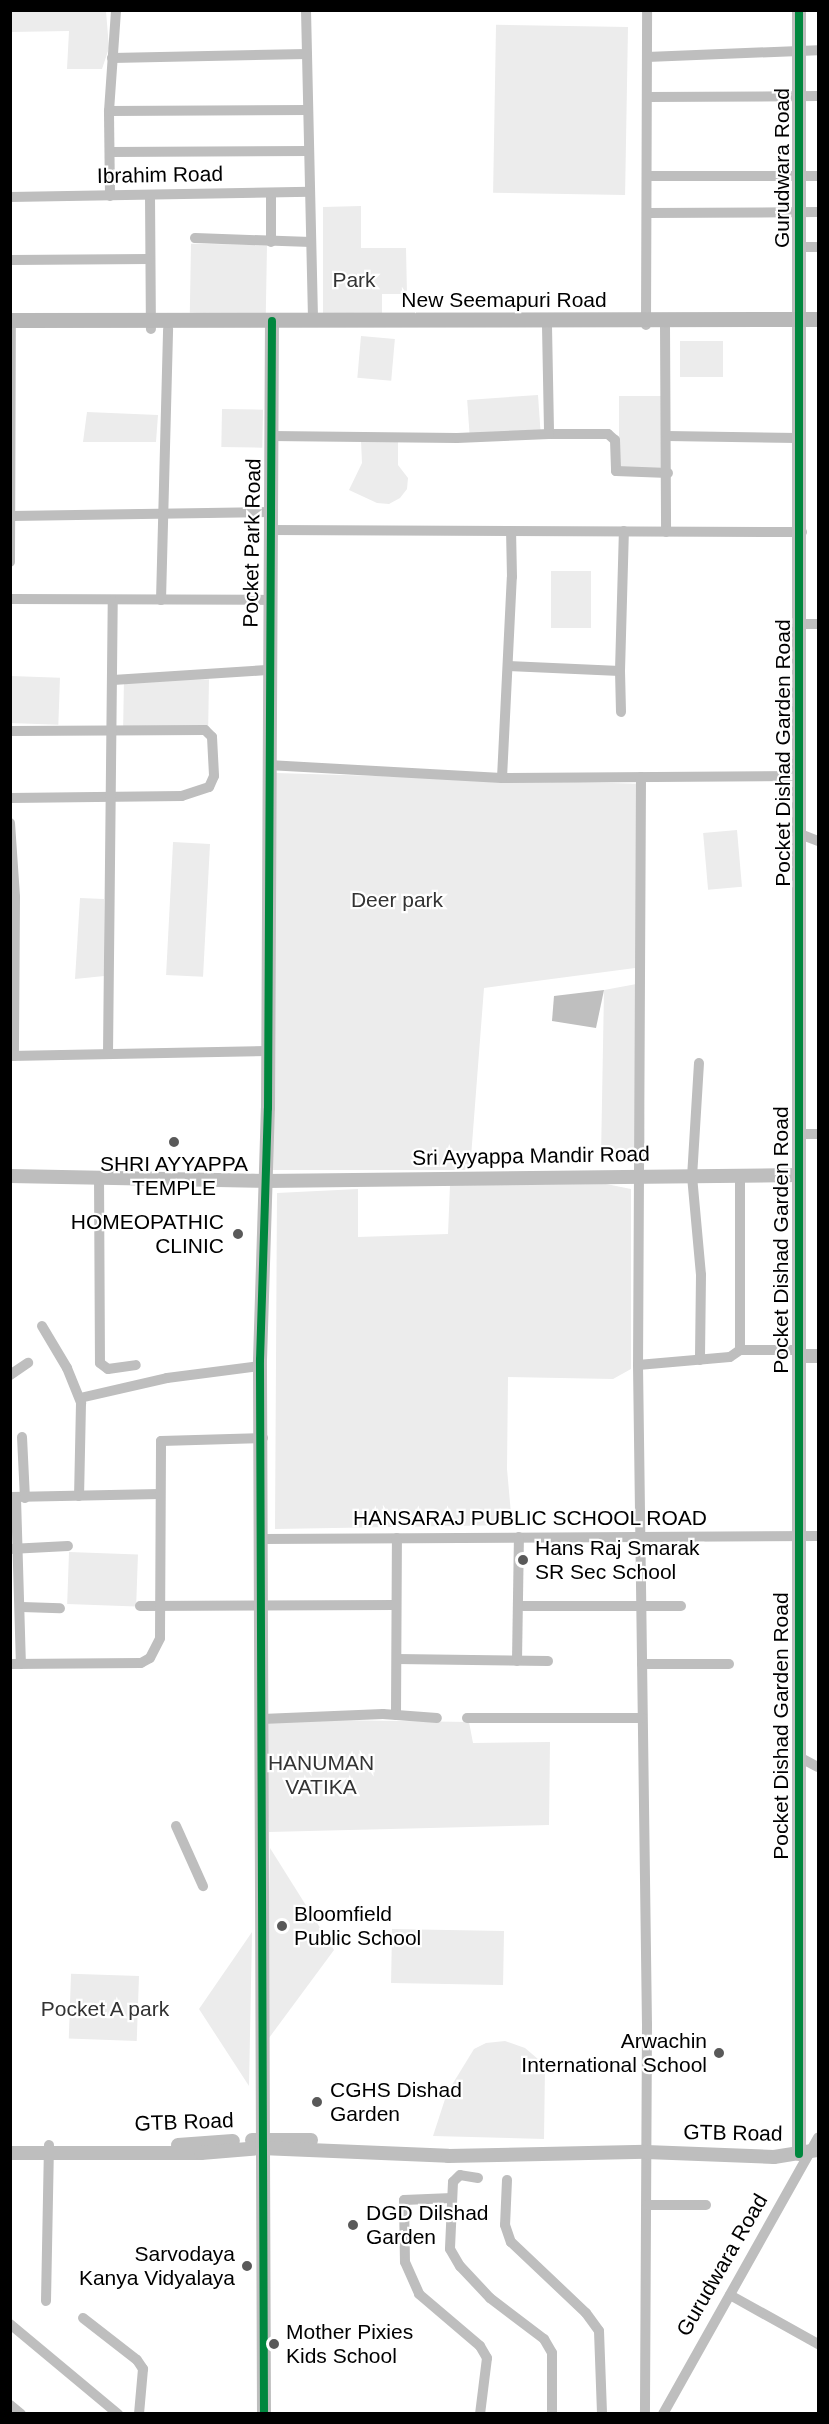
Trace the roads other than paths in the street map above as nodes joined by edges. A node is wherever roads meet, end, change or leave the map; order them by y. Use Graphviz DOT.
graph roads {
  1 [pos="116,10"];
  2 [pos="306,10"];
  3 [pos="647,10"];
  4 [pos="799,10"];
  5 [pos="800,50"];
  6 [pos="819,50"];
  7 [pos="307,54"];
  8 [pos="647,57"];
  9 [pos="112,58"];
  10 [pos="800,96"];
  11 [pos="819,96"];
  12 [pos="647,98"];
  13 [pos="308,110"];
  14 [pos="109,111"];
  15 [pos="309,151"];
  16 [pos="110,152"];
  17 [pos="647,176"];
  18 [pos="800,176"];
  19 [pos="819,176"];
  20 [pos="271,192"];
  21 [pos="310,192"];
  22 [pos="150,195"];
  23 [pos="110,196"];
  24 [pos="10,197"];
  25 [pos="800,212"];
  26 [pos="819,212"];
  27 [pos="647,213"];
  28 [pos="195,238"];
  29 [pos="271,242"];
  30 [pos="311,242"];
  31 [pos="800,247"];
  32 [pos="819,247"];
  33 [pos="149,259"];
  34 [pos="10,260"];
  35 [pos="819,319"];
  36 [pos="11,320"];
  37 [pos="313,321"];
  38 [pos="800,322"];
  39 [pos="646,324"];
  40 [pos="151,325"];
  41 [pos="272,325"];
  42 [pos="547,326"];
  43 [pos="665,326"];
  44 [pos="819,326"];
  45 [pos="11,328"];
  46 [pos="168,329"];
  47 [pos="549,434"];
  48 [pos="271,436"];
  49 [pos="668,436"];
  50 [pos="797,438"];
  51 [pos="668,473"];
  52 [pos="270,512"];
  53 [pos="162,513"];
  54 [pos="12,516"];
  55 [pos="270,530"];
  56 [pos="511,531"];
  57 [pos="624,531"];
  58 [pos="666,532"];
  59 [pos="802,532"];
  60 [pos="10,562"];
  61 [pos="10,599"];
  62 [pos="161,600"];
  63 [pos="270,600"];
  64 [pos="113,601"];
  65 [pos="801,624"];
  66 [pos="819,624"];
  67 [pos="508,666"];
  68 [pos="267,670"];
  69 [pos="620,672"];
  70 [pos="112,680"];
  71 [pos="621,712"];
  72 [pos="10,731"];
  73 [pos="109,732"];
  74 [pos="268,765"];
  75 [pos="801,776"];
  76 [pos="640,777"];
  77 [pos="502,778"];
  78 [pos="112,796"];
  79 [pos="10,798"];
  80 [pos="10,823"];
  81 [pos="800,834"];
  82 [pos="819,842"];
  83 [pos="267,1051"];
  84 [pos="108,1054"];
  85 [pos="12,1056"];
  86 [pos="699,1063"];
  87 [pos="799,1134"];
  88 [pos="819,1134"];
  89 [pos="798,1175"];
  90 [pos="10,1176"];
  91 [pos="99,1176"];
  92 [pos="638,1176"];
  93 [pos="692,1176"];
  94 [pos="740,1176"];
  95 [pos="264,1181"];
  96 [pos="42,1326"];
  97 [pos="740,1350"];
  98 [pos="799,1353"];
  99 [pos="819,1356"];
  100 [pos="700,1360"];
  101 [pos="28,1363"];
  102 [pos="136,1365"];
  103 [pos="638,1365"];
  104 [pos="260,1366"];
  105 [pos="10,1375"];
  106 [pos="80,1398"];
  107 [pos="22,1437"];
  108 [pos="263,1438"];
  109 [pos="160,1494"];
  110 [pos="79,1496"];
  111 [pos="17,1497"];
  112 [pos="798,1535"];
  113 [pos="639,1536"];
  114 [pos="819,1536"];
  115 [pos="519,1537"];
  116 [pos="397,1538"];
  117 [pos="263,1539"];
  118 [pos="68,1546"];
  119 [pos="15,1549"];
  120 [pos="262,1603"];
  121 [pos="396,1605"];
  122 [pos="22,1606"];
  123 [pos="140,1606"];
  124 [pos="158,1606"];
  125 [pos="518,1606"];
  126 [pos="640,1606"];
  127 [pos="681,1606"];
  128 [pos="60,1608"];
  129 [pos="397,1659"];
  130 [pos="518,1661"];
  131 [pos="548,1661"];
  132 [pos="16,1664"];
  133 [pos="729,1664"];
  134 [pos="642,1665"];
  135 [pos="396,1715"];
  136 [pos="436,1718"];
  137 [pos="467,1718"];
  138 [pos="642,1718"];
  139 [pos="262,1719"];
  140 [pos="799,1757"];
  141 [pos="819,1767"];
  142 [pos="176,1826"];
  143 [pos="203,1886"];
  144 [pos="261,2143"];
  145 [pos="10,2144"];
  146 [pos="812,2148"];
  147 [pos="49,2149"];
  148 [pos="646,2152"];
  149 [pos="10,2153"];
  150 [pos="478,2178"];
  151 [pos="507,2180"];
  152 [pos="452,2198"];
  153 [pos="647,2205"];
  154 [pos="706,2205"];
  155 [pos="730,2295"];
  156 [pos="46,2301"];
  157 [pos="83,2318"];
  158 [pos="10,2324"];
  159 [pos="819,2344"];
  160 [pos="10,2405"];
  161 [pos="21,2414"];
  162 [pos="117,2414"];
  163 [pos="139,2414"];
  164 [pos="264,2414"];
  165 [pos="480,2414"];
  166 [pos="552,2414"];
  167 [pos="602,2414"];
  168 [pos="645,2414"];
  169 [pos="663,2414"];
  1 -- 9 [label="street"];
  2 -- 7 [label="street"];
  3 -- 8 [label="street"];
  4 -- 5 [label="street, Gurudwara Road"];
  5 -- 6 [label="street"];
  5 -- 8 [label="street"];
  5 -- 10 [label="street, Gurudwara Road"];
  7 -- 9 [label="street"];
  7 -- 13 [label="street"];
  8 -- 12 [label="street"];
  9 -- 14 [label="street"];
  10 -- 11 [label="street"];
  10 -- 12 [label="street"];
  10 -- 18 [label="street, Gurudwara Road"];
  12 -- 17 [label="street"];
  13 -- 14 [label="street"];
  13 -- 15 [label="street"];
  14 -- 16 [label="street"];
  15 -- 16 [label="street"];
  15 -- 21 [label="street"];
  16 -- 23 [label="street"];
  17 -- 18 [label="street"];
  17 -- 27 [label="street"];
  18 -- 19 [label="street"];
  18 -- 25 [label="street, Gurudwara Road"];
  20 -- 21 [label="street, Ibrahim Road"];
  20 -- 22 [label="street, Ibrahim Road"];
  20 -- 29 [label="street"];
  21 -- 30 [label="street"];
  22 -- 23 [label="street, Ibrahim Road"];
  22 -- 33 [label="street"];
  23 -- 24 [label="street, Ibrahim Road"];
  25 -- 26 [label="street"];
  25 -- 27 [label="street"];
  25 -- 31 [label="street, Gurudwara Road"];
  27 -- 39 [label="street"];
  28 -- 29 [label="street"];
  29 -- 30 [label="street"];
  30 -- 37 [label="street"];
  31 -- 32 [label="street"];
  31 -- 38 [label="street, Gurudwara Road"];
  33 -- 34 [label="street"];
  33 -- 40 [label="street"];
  35 -- 38 [label="main road, New Seemapuri Road"];
  36 -- 40 [label="main road, New Seemapuri Road"];
  36 -- 45 [label="street"];
  37 -- 39 [label="main road, New Seemapuri Road"];
  37 -- 41 [label="main road, New Seemapuri Road"];
  38 -- 39 [label="main road, New Seemapuri Road"];
  38 -- 43 [label="main road, New Seemapuri Road"];
  38 -- 44 [label="main road, New Seemapuri Road"];
  38 -- 50 [label="street, Pocket Dishad Garden Road"];
  39 -- 42 [label="main road, New Seemapuri Road"];
  39 -- 43 [label="main road, New Seemapuri Road"];
  40 -- 41 [label="main road, New Seemapuri Road"];
  40 -- 45 [label="main road, New Seemapuri Road"];
  40 -- 46 [label="main road, New Seemapuri Road"];
  41 -- 42 [label="main road, New Seemapuri Road"];
  41 -- 46 [label="main road, New Seemapuri Road"];
  41 -- 48 [label="street, Pocket Park Road"];
  42 -- 47 [label="street"];
  43 -- 49 [label="street"];
  45 -- 54 [label="street"];
  46 -- 53 [label="street"];
  47 -- 48 [label="street"];
  47 -- 51 [label="street"];
  48 -- 52 [label="street, Pocket Park Road"];
  49 -- 50 [label="street"];
  49 -- 51 [label="street"];
  50 -- 59 [label="street, Pocket Dishad Garden Road"];
  51 -- 58 [label="street"];
  52 -- 53 [label="street"];
  52 -- 55 [label="street, Pocket Park Road"];
  53 -- 54 [label="street"];
  53 -- 62 [label="street"];
  54 -- 60 [label="street"];
  55 -- 56 [label="street"];
  55 -- 63 [label="street, Pocket Park Road"];
  56 -- 57 [label="street"];
  56 -- 67 [label="street"];
  57 -- 58 [label="street"];
  57 -- 69 [label="street"];
  58 -- 59 [label="street"];
  59 -- 65 [label="street, Pocket Dishad Garden Road"];
  61 -- 64 [label="street"];
  62 -- 63 [label="street"];
  62 -- 64 [label="street"];
  63 -- 68 [label="street, Pocket Park Road"];
  64 -- 70 [label="street"];
  65 -- 66 [label="street"];
  65 -- 75 [label="street, Pocket Dishad Garden Road"];
  67 -- 69 [label="street"];
  67 -- 77 [label="street"];
  68 -- 70 [label="street"];
  68 -- 74 [label="street, Pocket Park Road"];
  69 -- 71 [label="street"];
  70 -- 73 [label="street"];
  72 -- 73 [label="street"];
  73 -- 78 [label="street"];
  73 -- 78 [label="street"];
  74 -- 77 [label="street"];
  74 -- 83 [label="street, Pocket Park Road"];
  75 -- 76 [label="street"];
  75 -- 81 [label="street, Pocket Dishad Garden Road"];
  76 -- 77 [label="street"];
  76 -- 92 [label="street"];
  78 -- 79 [label="street"];
  78 -- 84 [label="street"];
  80 -- 85 [label="street"];
  81 -- 82 [label="street"];
  81 -- 87 [label="street, Pocket Dishad Garden Road"];
  83 -- 84 [label="street"];
  83 -- 95 [label="street, Pocket Park Road"];
  84 -- 85 [label="street"];
  86 -- 93 [label="street"];
  87 -- 88 [label="street"];
  87 -- 89 [label="street, Pocket Dishad Garden Road"];
  89 -- 94 [label="street, Sri Ayyappa Mandir Road"];
  89 -- 98 [label="street, Pocket Dishad Garden Road"];
  90 -- 91 [label="street, Sri Ayyappa Mandir Road"];
  91 -- 95 [label="street, Sri Ayyappa Mandir Road"];
  91 -- 102 [label="street"];
  92 -- 93 [label="street, Sri Ayyappa Mandir Road"];
  92 -- 95 [label="street, Sri Ayyappa Mandir Road"];
  92 -- 103 [label="street"];
  93 -- 94 [label="street, Sri Ayyappa Mandir Road"];
  93 -- 100 [label="street"];
  94 -- 97 [label="street"];
  95 -- 104 [label="street, Pocket Park Road"];
  96 -- 106 [label="street"];
  97 -- 98 [label="street"];
  97 -- 100 [label="street"];
  98 -- 99 [label="street"];
  98 -- 112 [label="street, Pocket Dishad Garden Road"];
  100 -- 103 [label="street"];
  101 -- 105 [label="street"];
  103 -- 113 [label="street"];
  104 -- 106 [label="street"];
  104 -- 108 [label="street, Pocket Park Road"];
  106 -- 110 [label="street"];
  107 -- 111 [label="street"];
  108 -- 109 [label="street"];
  108 -- 117 [label="street, Pocket Park Road"];
  109 -- 110 [label="street"];
  109 -- 124 [label="street"];
  110 -- 111 [label="street"];
  111 -- 119 [label="street"];
  112 -- 113 [label="street, HANSARAJ PUBLIC SCHOOL ROAD"];
  112 -- 114 [label="street, HANSARAJ PUBLIC SCHOOL ROAD"];
  112 -- 140 [label="street, Pocket Dishad Garden Road"];
  113 -- 115 [label="street, HANSARAJ PUBLIC SCHOOL ROAD"];
  113 -- 126 [label="street"];
  115 -- 116 [label="street, HANSARAJ PUBLIC SCHOOL ROAD"];
  115 -- 125 [label="street"];
  116 -- 117 [label="street, HANSARAJ PUBLIC SCHOOL ROAD"];
  116 -- 121 [label="street"];
  117 -- 120 [label="street, Pocket Park Road"];
  118 -- 119 [label="street"];
  119 -- 122 [label="street"];
  120 -- 121 [label="street"];
  120 -- 124 [label="street"];
  120 -- 139 [label="street, Pocket Park Road"];
  121 -- 129 [label="street"];
  122 -- 128 [label="street"];
  122 -- 132 [label="street"];
  123 -- 124 [label="street"];
  124 -- 132 [label="street"];
  125 -- 126 [label="street"];
  125 -- 130 [label="street"];
  126 -- 127 [label="street"];
  126 -- 134 [label="street"];
  129 -- 130 [label="street"];
  129 -- 135 [label="street"];
  130 -- 131 [label="street"];
  133 -- 134 [label="street"];
  134 -- 138 [label="street"];
  135 -- 136 [label="street"];
  135 -- 139 [label="street"];
  137 -- 138 [label="street"];
  138 -- 148 [label="street"];
  139 -- 144 [label="street, Pocket Park Road"];
  140 -- 141 [label="street"];
  140 -- 146 [label="street, Pocket Dishad Garden Road"];
  142 -- 143 [label="street"];
  144 -- 147 [label="street, GTB Road"];
  144 -- 148 [label="street, GTB Road"];
  144 -- 164 [label="street, Pocket Park Road"];
  145 -- 147 [label="street, GTB Road"];
  146 -- 148 [label="street, GTB Road"];
  146 -- 155 [label="street, Gurudwara Road"];
  147 -- 149 [label="street, GTB Road"];
  147 -- 156 [label="street"];
  148 -- 153 [label="street"];
  150 -- 152 [label="street"];
  151 -- 167 [label="street"];
  152 -- 165 [label="street"];
  152 -- 166 [label="street"];
  153 -- 154 [label="street"];
  153 -- 168 [label="street"];
  155 -- 159 [label="street"];
  155 -- 169 [label="street, Gurudwara Road"];
  157 -- 163 [label="street"];
  158 -- 162 [label="street"];
  160 -- 161 [label="street"];
}
